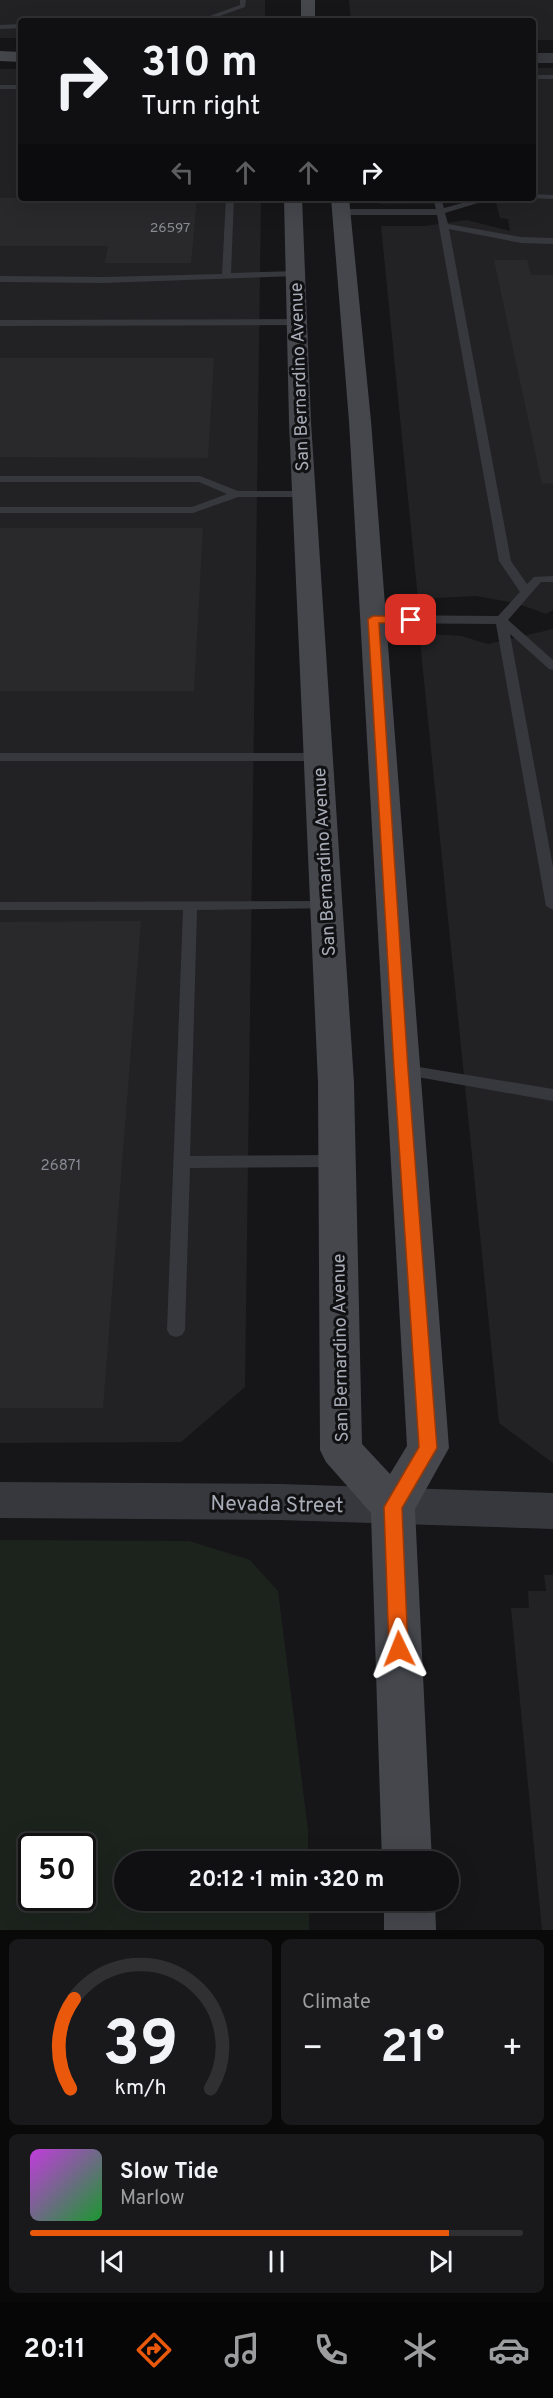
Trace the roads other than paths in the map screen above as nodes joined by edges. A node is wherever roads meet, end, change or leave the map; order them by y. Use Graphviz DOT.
graph roads {
  1 [pos="243,0"];
  2 [pos="308,0"];
  3 [pos="209,18"];
  4 [pos="308,18"];
  5 [pos="0,27"];
  6 [pos="18,27"];
  7 [pos="0,45"];
  8 [pos="18,45"];
  9 [pos="536,48"];
  10 [pos="553,48"];
  11 [pos="0,57"];
  12 [pos="18,57"];
  13 [pos="536,58"];
  14 [pos="553,58"];
  15 [pos="536,77"];
  16 [pos="553,77"];
  17 [pos="0,87"];
  18 [pos="18,87"];
  19 [pos="536,196"];
  20 [pos="553,196"];
  21 [pos="230,201"];
  22 [pos="293,201"];
  23 [pos="438,201"];
  24 [pos="479,201"];
  25 [pos="341,205"];
  26 [pos="440,212"];
  27 [pos="445,226"];
  28 [pos="553,241"];
  29 [pos="226,274"];
  30 [pos="295,274"];
  31 [pos="0,279"];
  32 [pos="297,322"];
  33 [pos="0,323"];
  34 [pos="0,479"];
  35 [pos="237,494"];
  36 [pos="304,494"];
  37 [pos="0,510"];
  38 [pos="553,579"];
  39 [pos="526,592"];
  40 [pos="373,619"];
  41 [pos="501,620"];
  42 [pos="553,666"];
  43 [pos="318,757"];
  44 [pos="0,758"];
  45 [pos="190,905"];
  46 [pos="327,905"];
  47 [pos="0,906"];
  48 [pos="553,906"];
  49 [pos="401,1069"];
  50 [pos="553,1095"];
  51 [pos="338,1161"];
  52 [pos="182,1162"];
  53 [pos="176,1330"];
  54 [pos="0,1500"];
  55 [pos="393,1507"];
  56 [pos="553,1511"];
  57 [pos="407,1851"];
  58 [pos="409,1911"];
  59 [pos="410,1930"];
  1 -- 3 [label="lane"];
  2 -- 4 [label="main road"];
  5 -- 6 [label="lane"];
  7 -- 8 [label="main road"];
  9 -- 10 [label="street"];
  11 -- 12 [label="main road"];
  13 -- 14 [label="street"];
  15 -- 16 [label="lane"];
  17 -- 18 [label="lane"];
  19 -- 20 [label="lane"];
  21 -- 29 [label="lane"];
  22 -- 30 [label="main road, San Bernardino Avenue"];
  23 -- 26 [label="lane"];
  24 -- 26 [label="lane"];
  25 -- 26 [label="lane"];
  25 -- 40 [label="main road"];
  26 -- 27 [label="lane"];
  27 -- 28 [label="lane"];
  27 -- 39 [label="lane"];
  29 -- 30 [label="lane"];
  29 -- 31 [label="lane"];
  30 -- 32 [label="main road, San Bernardino Avenue"];
  32 -- 33 [label="lane"];
  32 -- 36 [label="main road, San Bernardino Avenue"];
  34 -- 35 [label="lane"];
  35 -- 36 [label="lane"];
  35 -- 37 [label="lane"];
  36 -- 43 [label="main road, San Bernardino Avenue"];
  38 -- 39 [label="lane"];
  39 -- 41 [label="lane"];
  40 -- 41 [label="lane"];
  40 -- 49 [label="main road"];
  41 -- 42 [label="lane"];
  41 -- 48 [label="lane"];
  43 -- 44 [label="lane"];
  43 -- 46 [label="main road, San Bernardino Avenue"];
  45 -- 46 [label="lane"];
  45 -- 47 [label="lane"];
  45 -- 52 [label="lane"];
  46 -- 51 [label="main road, San Bernardino Avenue"];
  49 -- 50 [label="lane"];
  49 -- 55 [label="main road"];
  51 -- 52 [label="lane"];
  51 -- 55 [label="main road, San Bernardino Avenue"];
  52 -- 53 [label="lane"];
  54 -- 55 [label="street, Nevada Street"];
  55 -- 56 [label="street, Nevada Street"];
  55 -- 57 [label="main road"];
  58 -- 59 [label="main road"];
}
